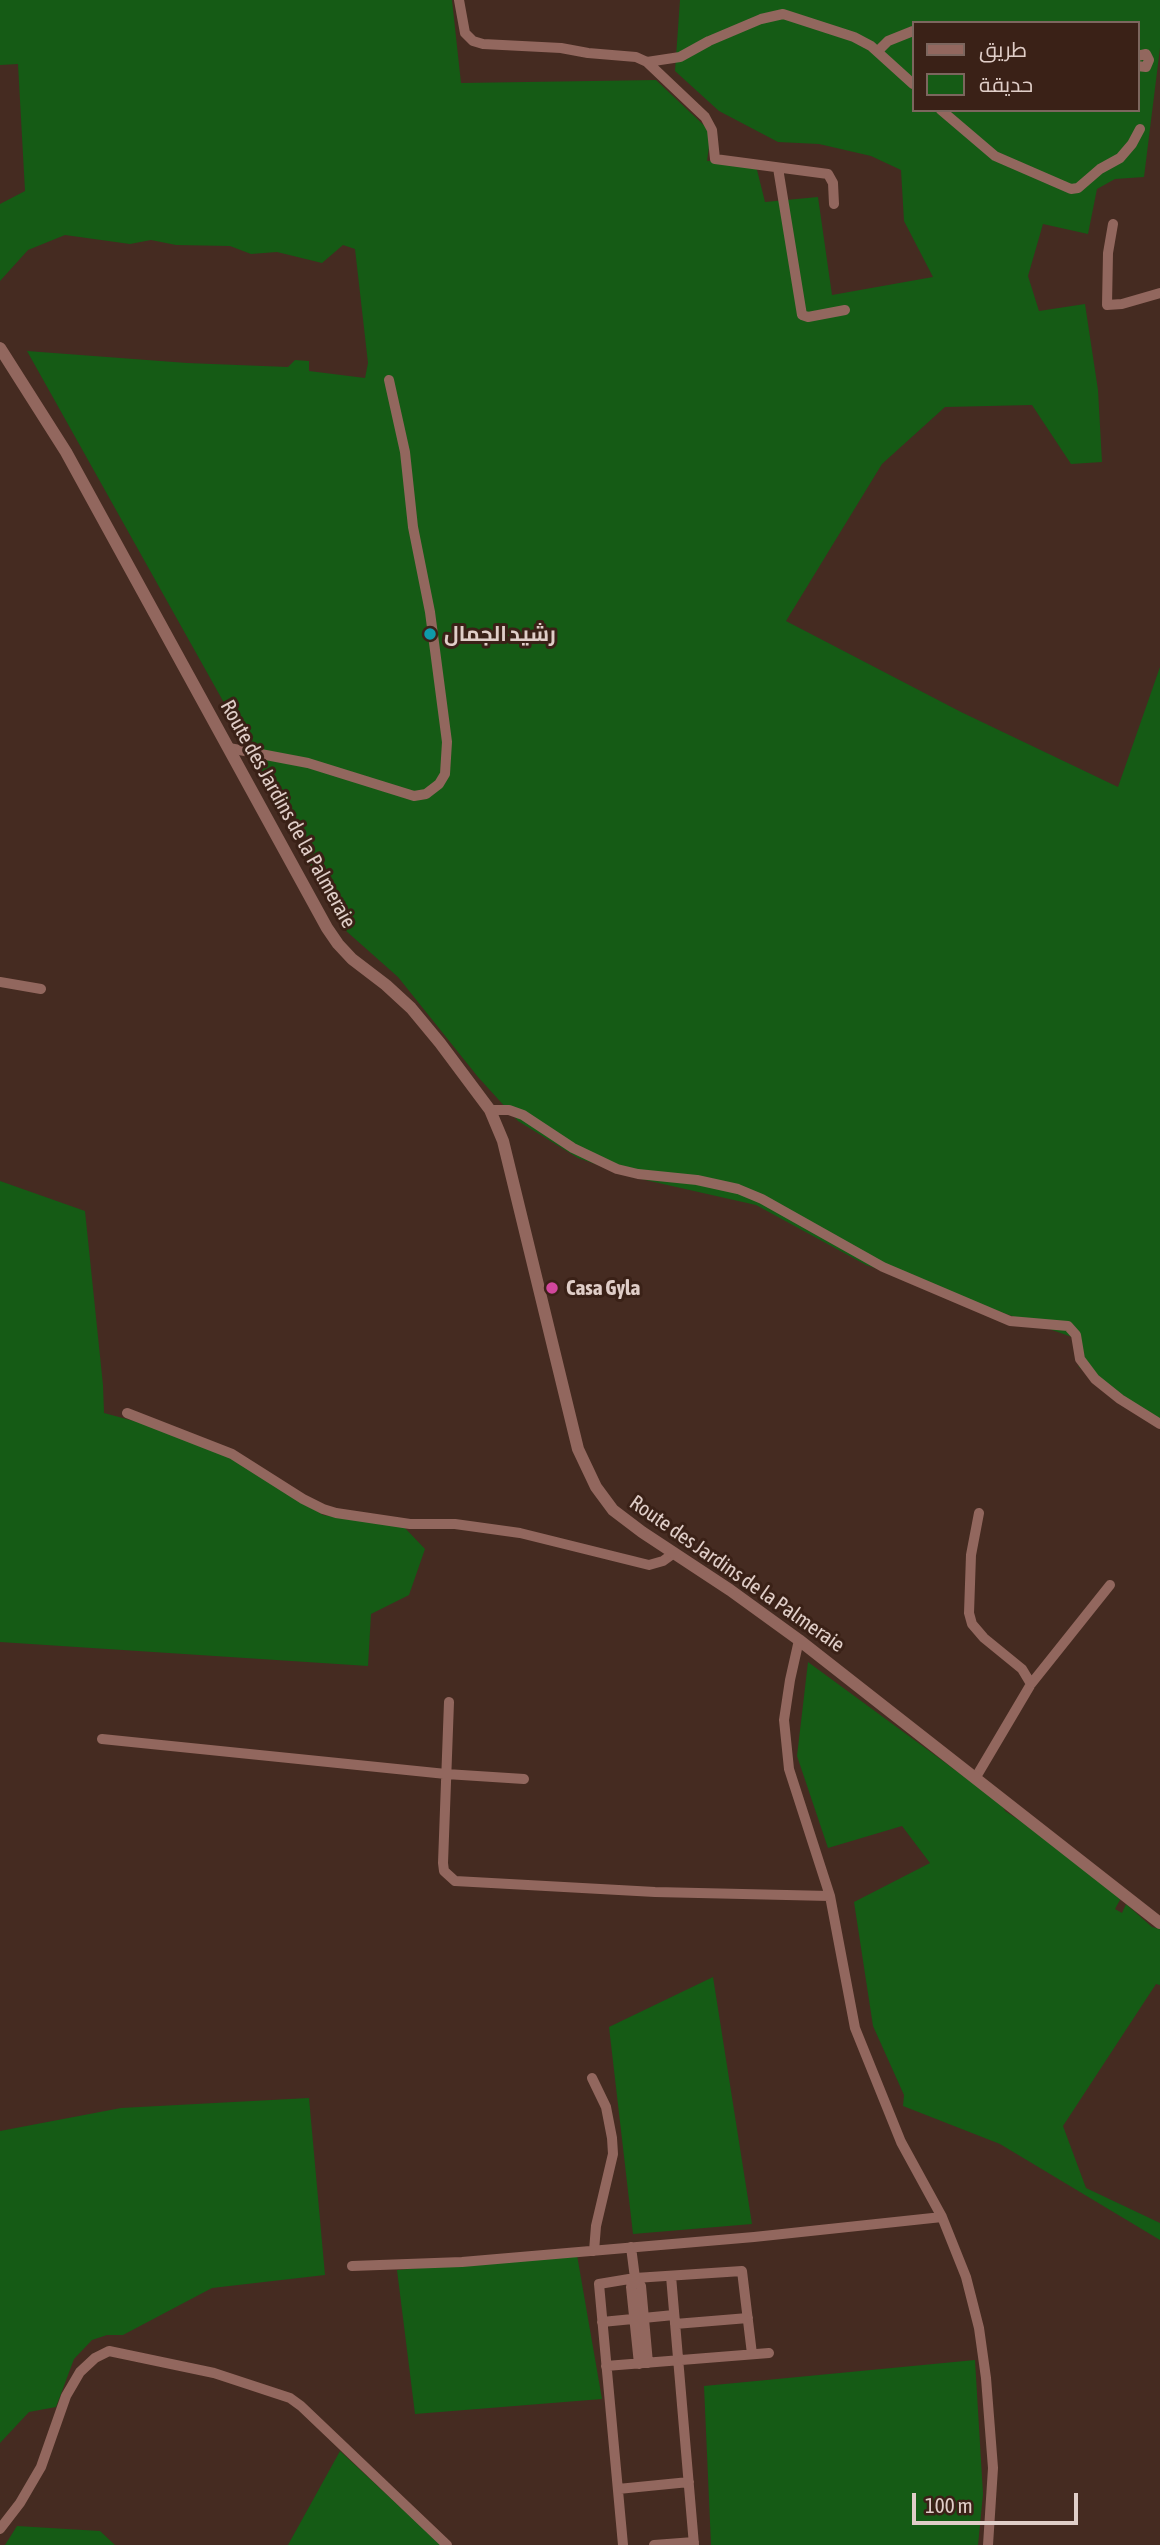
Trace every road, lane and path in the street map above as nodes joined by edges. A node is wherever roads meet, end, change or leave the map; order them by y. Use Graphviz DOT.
graph roads {
  1 [pos="459,0"];
  2 [pos="912,31"];
  3 [pos="878,51"];
  4 [pos="1139,56"];
  5 [pos="647,62"];
  6 [pos="1139,66"];
  7 [pos="912,84"];
  8 [pos="943,112"];
  9 [pos="1140,129"];
  10 [pos="778,168"];
  11 [pos="834,204"];
  12 [pos="1113,224"];
  13 [pos="1160,293"];
  14 [pos="845,310"];
  15 [pos="0,348"];
  16 [pos="388,380"];
  17 [pos="229,748"];
  18 [pos="0,982"];
  19 [pos="41,989"];
  20 [pos="490,1111"];
  21 [pos="127,1413"];
  22 [pos="1160,1424"];
  23 [pos="979,1513"];
  24 [pos="674,1553"];
  25 [pos="1110,1585"];
  26 [pos="799,1640"];
  27 [pos="1031,1684"];
  28 [pos="449,1702"];
  29 [pos="102,1739"];
  30 [pos="446,1774"];
  31 [pos="976,1777"];
  32 [pos="524,1779"];
  33 [pos="830,1896"];
  34 [pos="1160,1923"];
  35 [pos="592,2078"];
  36 [pos="942,2217"];
  37 [pos="631,2248"];
  38 [pos="594,2251"];
  39 [pos="352,2266"];
  40 [pos="671,2276"];
  41 [pos="635,2278"];
  42 [pos="639,2318"];
  43 [pos="748,2318"];
  44 [pos="675,2319"];
  45 [pos="602,2322"];
  46 [pos="769,2353"];
  47 [pos="752,2354"];
  48 [pos="678,2361"];
  49 [pos="643,2363"];
  50 [pos="606,2366"];
  51 [pos="689,2482"];
  52 [pos="618,2489"];
  53 [pos="0,2529"];
  54 [pos="694,2543"];
  55 [pos="447,2545"];
  56 [pos="623,2545"];
  57 [pos="657,2545"];
  58 [pos="988,2545"];
  1 -- 5 [label="street"];
  2 -- 3 [label="street"];
  3 -- 5 [label="street"];
  3 -- 7 [label="street"];
  4 -- 6 [label="street"];
  5 -- 10 [label="street"];
  8 -- 9 [label="street"];
  10 -- 11 [label="street"];
  10 -- 14 [label="street"];
  12 -- 13 [label="street"];
  15 -- 17 [label="street, Route des Jardins de la Palmeraie"];
  16 -- 17 [label="street"];
  17 -- 20 [label="street, Route des Jardins de la Palmeraie"];
  18 -- 19 [label="street"];
  20 -- 22 [label="street"];
  20 -- 24 [label="street, Route des Jardins de la Palmeraie"];
  21 -- 24 [label="street"];
  23 -- 27 [label="street"];
  24 -- 26 [label="street, Route des Jardins de la Palmeraie"];
  25 -- 27 [label="street"];
  26 -- 31 [label="street, Route des Jardins de la Palmeraie"];
  26 -- 33 [label="street"];
  27 -- 31 [label="street"];
  28 -- 30 [label="street"];
  29 -- 30 [label="street"];
  30 -- 32 [label="street"];
  30 -- 33 [label="street"];
  31 -- 34 [label="street, Route des Jardins de la Palmeraie"];
  33 -- 36 [label="street"];
  35 -- 38 [label="street"];
  36 -- 37 [label="street"];
  36 -- 58 [label="street"];
  37 -- 38 [label="street"];
  37 -- 41 [label="street"];
  38 -- 39 [label="street"];
  40 -- 41 [label="street"];
  40 -- 43 [label="street"];
  40 -- 44 [label="street"];
  41 -- 42 [label="street"];
  41 -- 45 [label="street"];
  42 -- 44 [label="street"];
  42 -- 45 [label="street"];
  42 -- 49 [label="street"];
  43 -- 44 [label="street"];
  43 -- 47 [label="street"];
  44 -- 48 [label="street"];
  45 -- 50 [label="street"];
  46 -- 47 [label="street"];
  47 -- 48 [label="street"];
  48 -- 49 [label="street"];
  48 -- 51 [label="street"];
  49 -- 50 [label="street"];
  50 -- 52 [label="street"];
  51 -- 52 [label="street"];
  51 -- 54 [label="street"];
  52 -- 56 [label="street"];
  53 -- 55 [label="street"];
  54 -- 57 [label="street"];
}
